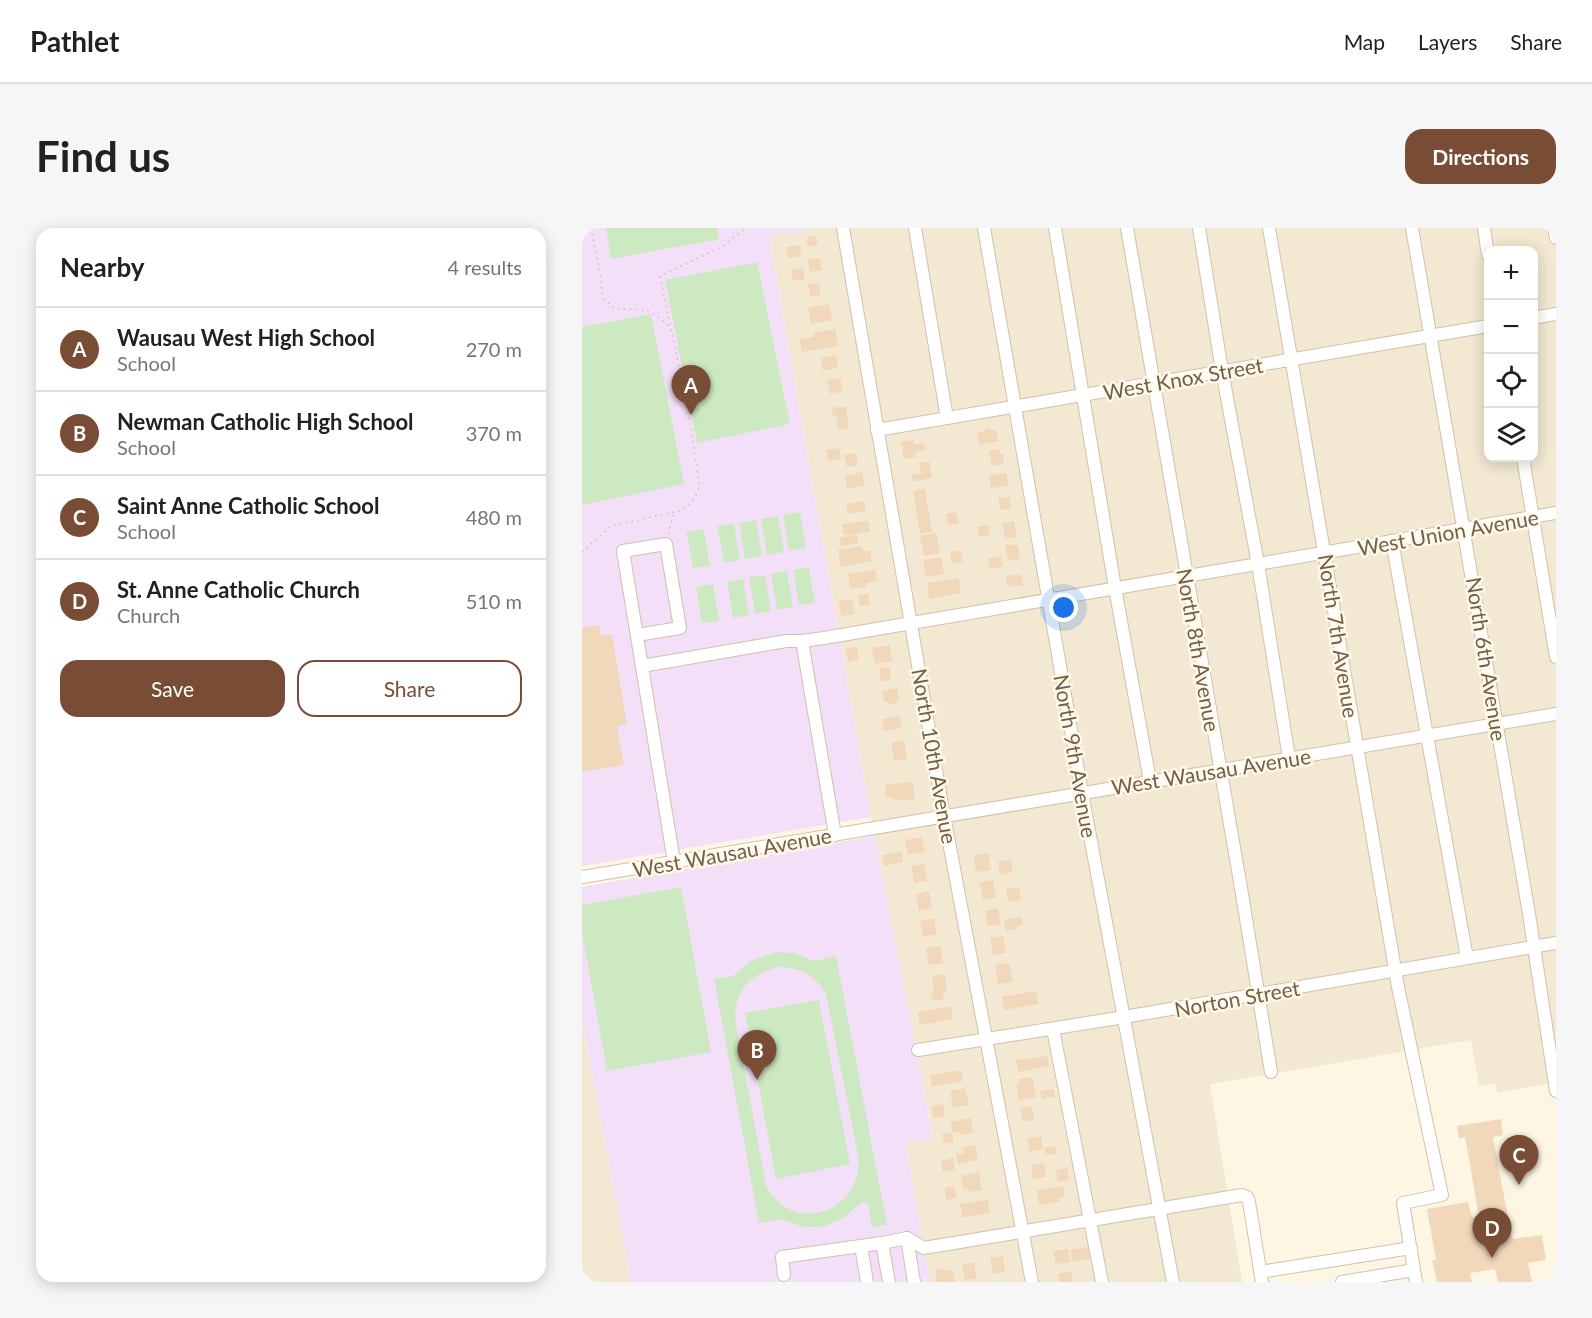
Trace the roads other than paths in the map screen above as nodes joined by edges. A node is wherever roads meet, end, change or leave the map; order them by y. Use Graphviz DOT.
graph roads {
  1 [pos="843,228"];
  2 [pos="915,228"];
  3 [pos="984,228"];
  4 [pos="1055,228"];
  5 [pos="1127,228"];
  6 [pos="1199,228"];
  7 [pos="1269,228"];
  8 [pos="1412,228"];
  9 [pos="1484,228"];
  10 [pos="1554,228"];
  11 [pos="1556,238"];
  12 [pos="1487,246"];
  13 [pos="1556,314"];
  14 [pos="1538,317"];
  15 [pos="1484,327"];
  16 [pos="1430,336"];
  17 [pos="1292,359"];
  18 [pos="1222,371"];
  19 [pos="1153,383"];
  20 [pos="1083,395"];
  21 [pos="1015,406"];
  22 [pos="947,418"];
  23 [pos="877,430"];
  24 [pos="1524,462"];
  25 [pos="1556,513"];
  26 [pos="1532,517"];
  27 [pos="1464,529"];
  28 [pos="1392,541"];
  29 [pos="1325,553"];
  30 [pos="1258,564"];
  31 [pos="1186,576"];
  32 [pos="1115,588"];
  33 [pos="1048,600"];
  34 [pos="912,623"];
  35 [pos="637,635"];
  36 [pos="802,641"];
  37 [pos="1556,657"];
  38 [pos="642,666"];
  39 [pos="1556,714"];
  40 [pos="1497,723"];
  41 [pos="1427,735"];
  42 [pos="1357,747"];
  43 [pos="1289,758"];
  44 [pos="1221,770"];
  45 [pos="1150,782"];
  46 [pos="1082,793"];
  47 [pos="945,816"];
  48 [pos="835,835"];
  49 [pos="674,862"];
  50 [pos="582,877"];
  51 [pos="1556,943"];
  52 [pos="1534,946"];
  53 [pos="1467,958"];
  54 [pos="1396,970"];
  55 [pos="1259,994"];
  56 [pos="1124,1017"];
  57 [pos="1053,1029"];
  58 [pos="987,1040"];
  59 [pos="918,1050"];
  60 [pos="1271,1072"];
  61 [pos="1556,1091"];
  62 [pos="1160,1208"];
  63 [pos="1091,1220"];
  64 [pos="1022,1232"];
  65 [pos="907,1238"];
  66 [pos="882,1243"];
  67 [pos="861,1246"];
  68 [pos="1411,1248"];
  69 [pos="784,1275"];
  70 [pos="1415,1276"];
  71 [pos="1261,1277"];
  72 [pos="867,1282"];
  73 [pos="889,1282"];
  74 [pos="914,1282"];
  75 [pos="1032,1282"];
  76 [pos="1102,1282"];
  77 [pos="1173,1282"];
  78 [pos="1342,1282"];
  1 -- 23 [label="street, North 10th Avenue"];
  2 -- 22 [label="street"];
  3 -- 21 [label="street, North 9th Avenue"];
  4 -- 20 [label="street"];
  5 -- 19 [label="street, North 8th Avenue"];
  6 -- 18 [label="street"];
  7 -- 17 [label="street, North 7th Avenue"];
  8 -- 16 [label="street, North 6th Avenue"];
  9 -- 12 [label="street"];
  10 -- 11 [label="street"];
  13 -- 14 [label="street"];
  15 -- 16 [label="street, West Knox Street"];
  16 -- 17 [label="street, West Knox Street"];
  16 -- 27 [label="street, North 6th Avenue"];
  17 -- 18 [label="street, West Knox Street"];
  17 -- 29 [label="street, North 7th Avenue"];
  18 -- 19 [label="street, West Knox Street"];
  18 -- 30 [label="street"];
  19 -- 20 [label="street, West Knox Street"];
  19 -- 31 [label="street, North 8th Avenue"];
  20 -- 21 [label="street, West Knox Street"];
  20 -- 32 [label="street"];
  21 -- 22 [label="street, West Knox Street"];
  21 -- 33 [label="street, North 9th Avenue"];
  22 -- 23 [label="street, West Knox Street"];
  23 -- 34 [label="street, North 10th Avenue"];
  24 -- 26 [label="street"];
  25 -- 26 [label="street, West Union Avenue"];
  26 -- 27 [label="street, West Union Avenue"];
  26 -- 37 [label="street"];
  27 -- 28 [label="street, West Union Avenue"];
  27 -- 40 [label="street, North 6th Avenue"];
  28 -- 29 [label="street, West Union Avenue"];
  28 -- 41 [label="street"];
  29 -- 30 [label="street, West Union Avenue"];
  29 -- 42 [label="street, North 7th Avenue"];
  30 -- 31 [label="street, West Union Avenue"];
  30 -- 43 [label="street"];
  31 -- 32 [label="street, West Union Avenue"];
  31 -- 44 [label="street, North 8th Avenue"];
  32 -- 33 [label="street, West Union Avenue"];
  32 -- 45 [label="street"];
  33 -- 34 [label="street, West Union Avenue"];
  33 -- 46 [label="street, North 9th Avenue"];
  34 -- 36 [label="street, West Union Avenue"];
  34 -- 47 [label="street, North 10th Avenue"];
  35 -- 35 [label="street"];
  35 -- 38 [label="street"];
  36 -- 38 [label="street, West Union Avenue"];
  36 -- 48 [label="street"];
  38 -- 49 [label="street"];
  39 -- 40 [label="street, West Wausau Avenue"];
  40 -- 41 [label="street, West Wausau Avenue"];
  40 -- 52 [label="street, North 6th Avenue"];
  41 -- 42 [label="street, West Wausau Avenue"];
  41 -- 53 [label="street"];
  42 -- 43 [label="street, West Wausau Avenue"];
  42 -- 54 [label="street, North 7th Avenue"];
  43 -- 44 [label="street, West Wausau Avenue"];
  44 -- 45 [label="street, West Wausau Avenue"];
  44 -- 55 [label="street, North 8th Avenue"];
  45 -- 46 [label="street, West Wausau Avenue"];
  46 -- 47 [label="street, West Wausau Avenue"];
  46 -- 56 [label="street, North 9th Avenue"];
  47 -- 48 [label="street, West Wausau Avenue"];
  47 -- 58 [label="street, North 10th Avenue"];
  48 -- 49 [label="street, West Wausau Avenue"];
  49 -- 50 [label="street, West Wausau Avenue"];
  51 -- 52 [label="street, Norton Street"];
  52 -- 53 [label="street, Norton Street"];
  52 -- 61 [label="street, North 6th Avenue"];
  53 -- 54 [label="street, Norton Street"];
  54 -- 55 [label="street, Norton Street"];
  54 -- 68 [label="street, North 7th Avenue"];
  55 -- 56 [label="street, Norton Street"];
  55 -- 60 [label="street, North 8th Avenue"];
  56 -- 57 [label="street, Norton Street"];
  56 -- 62 [label="street, North 9th Avenue"];
  57 -- 58 [label="street, Norton Street"];
  57 -- 63 [label="street"];
  58 -- 59 [label="street, Norton Street"];
  58 -- 64 [label="street, North 10th Avenue"];
  62 -- 63 [label="street"];
  62 -- 71 [label="street"];
  62 -- 77 [label="street, North 9th Avenue"];
  63 -- 64 [label="street"];
  63 -- 76 [label="street"];
  64 -- 65 [label="street"];
  64 -- 75 [label="street, North 10th Avenue"];
  65 -- 66 [label="street"];
  65 -- 74 [label="street"];
  66 -- 67 [label="street"];
  66 -- 73 [label="street"];
  67 -- 69 [label="street"];
  67 -- 72 [label="street"];
  68 -- 70 [label="street"];
  68 -- 71 [label="street"];
  70 -- 78 [label="street"];
}
